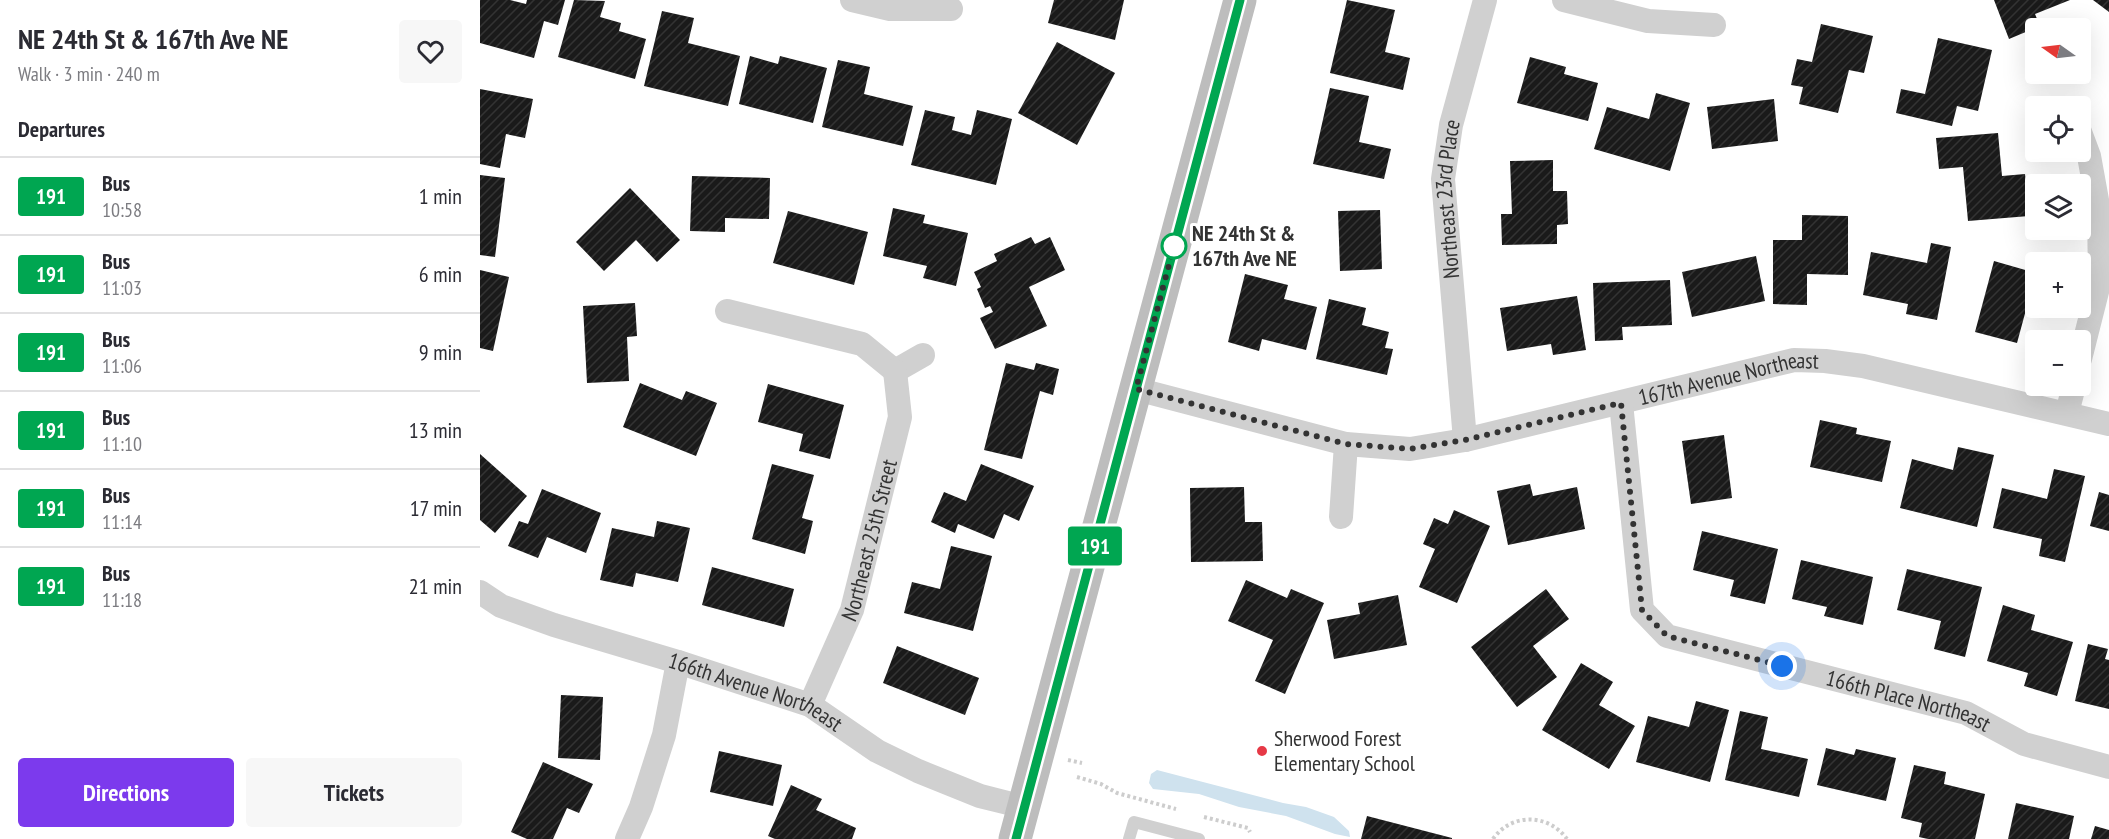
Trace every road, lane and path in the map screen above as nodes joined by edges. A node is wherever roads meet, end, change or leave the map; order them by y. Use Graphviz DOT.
graph roads {
  1 [pos="852,0"];
  2 [pos="1240,0"];
  3 [pos="1485,0"];
  4 [pos="1564,0"];
  5 [pos="951,9"];
  6 [pos="1714,25"];
  7 [pos="2090,162"];
  8 [pos="727,311"];
  9 [pos="2087,330"];
  10 [pos="923,355"];
  11 [pos="896,371"];
  12 [pos="1136,389"];
  13 [pos="2071,396"];
  14 [pos="1621,403"];
  15 [pos="2067,413"];
  16 [pos="2109,424"];
  17 [pos="1465,440"];
  18 [pos="1346,444"];
  19 [pos="1341,517"];
  20 [pos="480,592"];
  21 [pos="678,662"];
  22 [pos="810,705"];
  23 [pos="1065,759"];
  24 [pos="1082,763"];
  25 [pos="2109,767"];
  26 [pos="1077,777"];
  27 [pos="1024,807"];
  28 [pos="1182,811"];
  29 [pos="1193,814"];
  30 [pos="1250,832"];
  31 [pos="627,839"];
  32 [pos="1016,839"];
  33 [pos="1129,839"];
  34 [pos="1199,839"];
  35 [pos="1493,839"];
  36 [pos="1567,839"];
  1 -- 5 [label="street"];
  2 -- 12 [label="main road"];
  3 -- 17 [label="street, Northeast 23rd Place"];
  4 -- 6 [label="street"];
  7 -- 9 [label="street"];
  8 -- 11 [label="street"];
  10 -- 11 [label="street"];
  11 -- 22 [label="street, Northeast 25th Street"];
  12 -- 18 [label="street, 167th Avenue Northeast"];
  12 -- 27 [label="main road"];
  13 -- 15 [label="street"];
  14 -- 15 [label="street, 167th Avenue Northeast"];
  14 -- 17 [label="street, 167th Avenue Northeast"];
  14 -- 25 [label="street, 166th Place Northeast"];
  15 -- 16 [label="street, 167th Avenue Northeast"];
  17 -- 18 [label="street, 167th Avenue Northeast"];
  18 -- 19 [label="street"];
  20 -- 21 [label="street, 166th Avenue Northeast"];
  21 -- 22 [label="street, 166th Avenue Northeast"];
  21 -- 31 [label="street"];
  22 -- 27 [label="street, 166th Avenue Northeast"];
  23 -- 24 [label="path"];
  26 -- 28 [label="path"];
  27 -- 32 [label="main road"];
  29 -- 30 [label="path"];
  33 -- 34 [label="lane"];
  35 -- 36 [label="path"];
}
